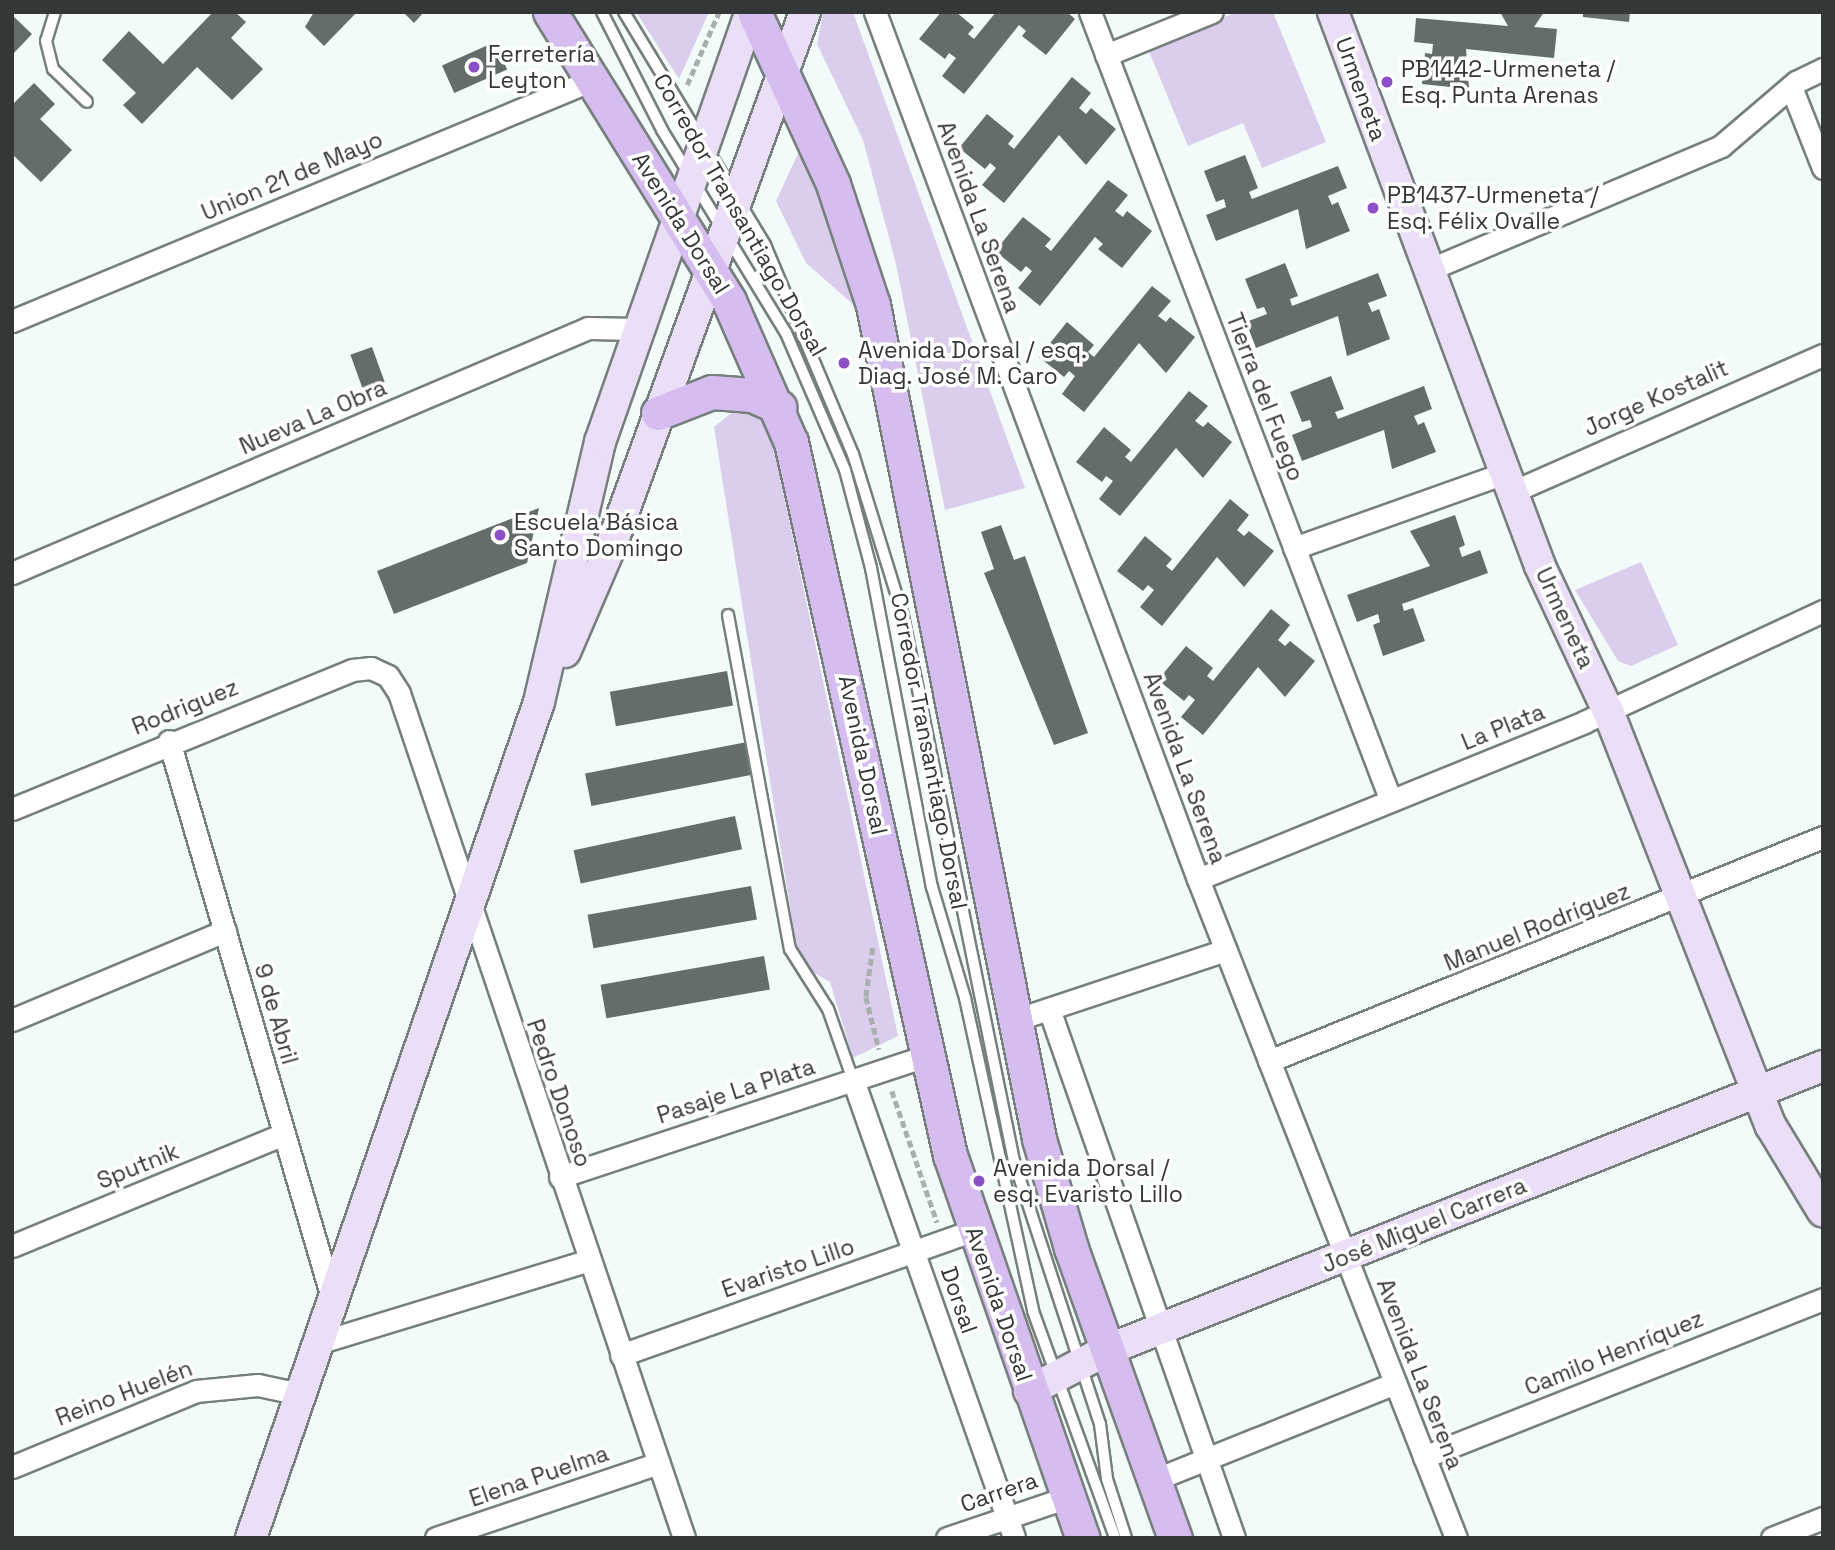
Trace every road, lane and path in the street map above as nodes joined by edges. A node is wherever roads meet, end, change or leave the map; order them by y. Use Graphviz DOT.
graph roads {
  1 [pos="55,12"];
  2 [pos="550,12"];
  3 [pos="602,12"];
  4 [pos="624,12"];
  5 [pos="719,12"];
  6 [pos="752,12"];
  7 [pos="805,12"];
  8 [pos="875,12"];
  9 [pos="1090,12"];
  10 [pos="1212,12"];
  11 [pos="1333,12"];
  12 [pos="1106,54"];
  13 [pos="1823,69"];
  14 [pos="784,74"];
  15 [pos="592,80"];
  16 [pos="688,82"];
  17 [pos="1791,87"];
  18 [pos="87,102"];
  19 [pos="705,142"];
  20 [pos="1823,167"];
  21 [pos="692,176"];
  22 [pos="737,196"];
  23 [pos="678,216"];
  24 [pos="726,226"];
  25 [pos="710,268"];
  26 [pos="1428,270"];
  27 [pos="12,321"];
  28 [pos="638,329"];
  29 [pos="1823,355"];
  30 [pos="779,407"];
  31 [pos="658,413"];
  32 [pos="1509,482"];
  33 [pos="1294,548"];
  34 [pos="12,573"];
  35 [pos="1823,611"];
  36 [pos="728,615"];
  37 [pos="380,671"];
  38 [pos="539,702"];
  39 [pos="1608,711"];
  40 [pos="169,741"];
  41 [pos="1391,801"];
  42 [pos="12,809"];
  43 [pos="1823,837"];
  44 [pos="1198,879"];
  45 [pos="1683,897"];
  46 [pos="468,909"];
  47 [pos="225,931"];
  48 [pos="1226,950"];
  49 [pos="1049,1009"];
  50 [pos="12,1020"];
  51 [pos="1015,1020"];
  52 [pos="928,1055"];
  53 [pos="1269,1061"];
  54 [pos="1823,1066"];
  55 [pos="853,1080"];
  56 [pos="1758,1093"];
  57 [pos="284,1134"];
  58 [pos="560,1177"];
  59 [pos="1823,1212"];
  60 [pos="972,1231"];
  61 [pos="12,1246"];
  62 [pos="914,1252"];
  63 [pos="1346,1256"];
  64 [pos="589,1260"];
  65 [pos="1823,1299"];
  66 [pos="332,1301"];
  67 [pos="1160,1329"];
  68 [pos="318,1343"];
  69 [pos="621,1355"];
  70 [pos="1068,1370"];
  71 [pos="1395,1384"];
  72 [pos="300,1394"];
  73 [pos="1424,1457"];
  74 [pos="1205,1460"];
  75 [pos="659,1463"];
  76 [pos="12,1467"];
  77 [pos="1154,1480"];
  78 [pos="1069,1497"];
  79 [pos="1823,1518"];
  80 [pos="1011,1528"];
  81 [pos="251,1538"];
  82 [pos="436,1538"];
  83 [pos="684,1538"];
  84 [pos="947,1538"];
  85 [pos="1083,1538"];
  86 [pos="1115,1538"];
  87 [pos="1126,1538"];
  88 [pos="1175,1538"];
  89 [pos="1234,1538"];
  90 [pos="1456,1538"];
  91 [pos="1772,1538"];
  1 -- 18 [label="lane"];
  2 -- 15 [label="main road, Avenida Dorsal"];
  3 -- 21 [label="lane, Corredor Transantiago Dorsal"];
  4 -- 19 [label="lane, Corredor Transantiago Dorsal"];
  5 -- 16 [label="path"];
  6 -- 14 [label="main road, Avenida Dorsal"];
  6 -- 19 [label="main road"];
  7 -- 14 [label="main road"];
  8 -- 44 [label="street, Avenida La Serena"];
  9 -- 12 [label="street, Tierra del Fuego"];
  10 -- 12 [label="street"];
  11 -- 26 [label="main road, Urmeneta"];
  12 -- 33 [label="street, Tierra del Fuego"];
  13 -- 17 [label="street"];
  14 -- 22 [label="main road"];
  14 -- 51 [label="main road, Avenida Dorsal"];
  15 -- 23 [label="main road, Avenida Dorsal"];
  15 -- 27 [label="street, Union 21 de Mayo"];
  17 -- 20 [label="street"];
  17 -- 26 [label="street"];
  19 -- 21 [label="main road"];
  19 -- 22 [label="lane, Corredor Transantiago Dorsal"];
  21 -- 23 [label="main road"];
  21 -- 24 [label="lane, Corredor Transantiago Dorsal"];
  22 -- 24 [label="main road"];
  22 -- 70 [label="lane, Corredor Transantiago Dorsal"];
  23 -- 25 [label="main road, Avenida Dorsal"];
  23 -- 28 [label="main road"];
  24 -- 25 [label="main road"];
  24 -- 70 [label="lane, Corredor Transantiago Dorsal"];
  25 -- 30 [label="main road, Avenida Dorsal"];
  25 -- 31 [label="main road"];
  26 -- 32 [label="main road, Urmeneta"];
  28 -- 34 [label="street, Nueva La Obra"];
  28 -- 38 [label="main road"];
  29 -- 32 [label="street, Jorge Kostalit"];
  30 -- 31 [label="main road"];
  30 -- 52 [label="main road, Avenida Dorsal"];
  31 -- 38 [label="main road"];
  32 -- 33 [label="street, Jorge Kostalit"];
  32 -- 39 [label="main road, Urmeneta"];
  33 -- 41 [label="street, Tierra del Fuego"];
  35 -- 39 [label="street, La Plata"];
  36 -- 55 [label="lane"];
  37 -- 40 [label="street, Rodriguez"];
  37 -- 46 [label="street, Pedro Donoso"];
  38 -- 46 [label="main road"];
  39 -- 41 [label="street, La Plata"];
  39 -- 45 [label="main road, Urmeneta"];
  40 -- 42 [label="street, Rodriguez"];
  40 -- 47 [label="street, 9 de Abril"];
  41 -- 44 [label="street, La Plata"];
  43 -- 45 [label="street, Manuel Rodríguez"];
  44 -- 48 [label="street, Avenida La Serena"];
  45 -- 53 [label="street, Manuel Rodríguez"];
  45 -- 56 [label="main road, Urmeneta"];
  46 -- 58 [label="street, Pedro Donoso"];
  46 -- 66 [label="main road"];
  47 -- 50 [label="street"];
  47 -- 57 [label="street, 9 de Abril"];
  48 -- 49 [label="street"];
  48 -- 53 [label="street, Avenida La Serena"];
  49 -- 51 [label="street"];
  49 -- 67 [label="street"];
  51 -- 70 [label="main road, Avenida Dorsal"];
  52 -- 55 [label="street, Pasaje La Plata"];
  52 -- 60 [label="main road, Avenida Dorsal"];
  53 -- 63 [label="street, Avenida La Serena"];
  54 -- 56 [label="main road, José Miguel Carrera"];
  55 -- 58 [label="street, Pasaje La Plata"];
  55 -- 62 [label="street, Dorsal"];
  56 -- 59 [label="main road, Urmeneta"];
  56 -- 63 [label="main road, José Miguel Carrera"];
  57 -- 61 [label="street, Sputnik"];
  57 -- 66 [label="street, 9 de Abril"];
  58 -- 64 [label="street, Pedro Donoso"];
  60 -- 62 [label="street, Evaristo Lillo"];
  60 -- 70 [label="main road, Avenida Dorsal"];
  62 -- 69 [label="street, Evaristo Lillo"];
  62 -- 80 [label="street, Dorsal"];
  63 -- 67 [label="main road, José Miguel Carrera"];
  63 -- 71 [label="street, Avenida La Serena"];
  64 -- 68 [label="street"];
  64 -- 69 [label="street, Pedro Donoso"];
  65 -- 73 [label="street, Camilo Henríquez"];
  66 -- 68 [label="main road"];
  67 -- 70 [label="main road, José Miguel Carrera"];
  67 -- 74 [label="street"];
  68 -- 72 [label="main road"];
  69 -- 75 [label="street, Pedro Donoso"];
  70 -- 77 [label="main road, Avenida Dorsal"];
  70 -- 78 [label="main road, Avenida Dorsal"];
  70 -- 86 [label="lane, Corredor Transantiago Dorsal"];
  70 -- 87 [label="lane, Corredor Transantiago Dorsal"];
  71 -- 73 [label="street, Avenida La Serena"];
  71 -- 74 [label="street"];
  72 -- 76 [label="street, Reino Huelén"];
  72 -- 81 [label="main road"];
  73 -- 90 [label="street, Avenida La Serena"];
  74 -- 77 [label="street"];
  74 -- 89 [label="street"];
  75 -- 82 [label="street, Elena Puelma"];
  75 -- 83 [label="street, Pedro Donoso"];
  77 -- 88 [label="main road, Avenida Dorsal"];
  78 -- 80 [label="street, Carrera"];
  78 -- 85 [label="main road, Avenida Dorsal"];
  79 -- 91 [label="street"];
  80 -- 84 [label="street, Carrera"];
}
